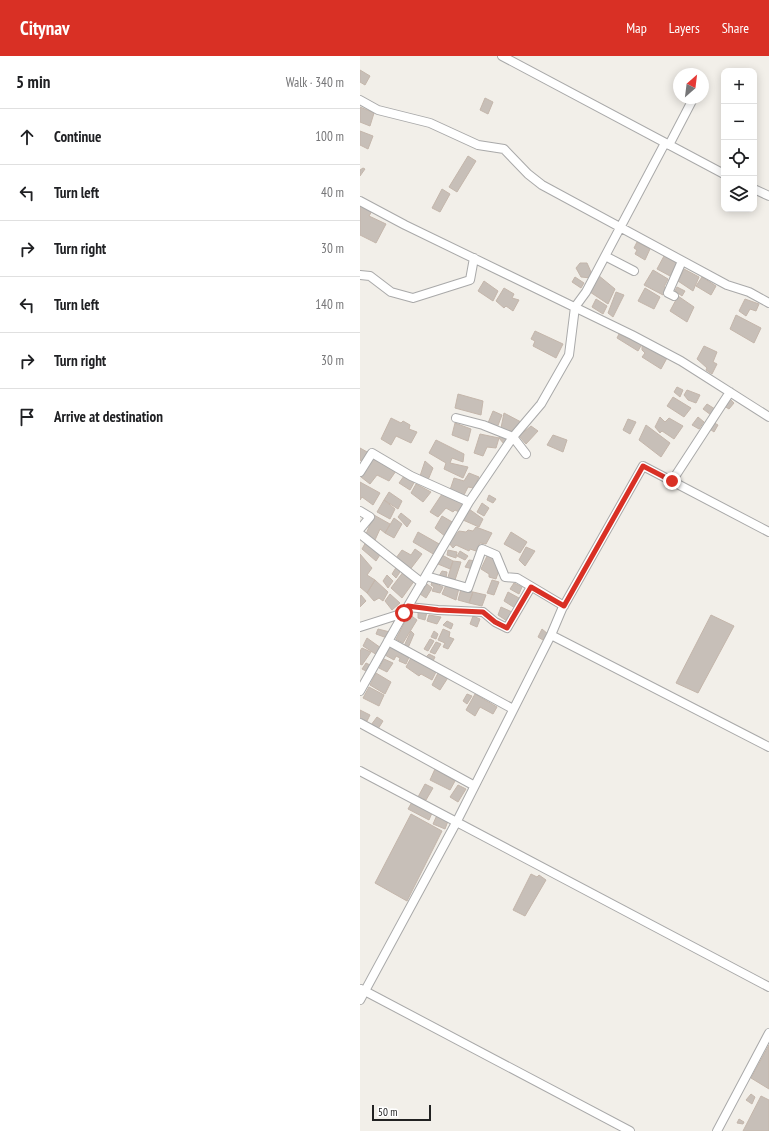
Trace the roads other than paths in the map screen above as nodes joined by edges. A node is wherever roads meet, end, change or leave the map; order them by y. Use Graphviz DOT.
graph roads {
  1 [pos="502,56"];
  2 [pos="360,100"];
  3 [pos="690,104"];
  4 [pos="667,144"];
  5 [pos="721,172"];
  6 [pos="757,190"];
  7 [pos="769,196"];
  8 [pos="360,201"];
  9 [pos="620,227"];
  10 [pos="605,256"];
  11 [pos="474,258"];
  12 [pos="682,261"];
  13 [pos="634,271"];
  14 [pos="360,275"];
  15 [pos="674,296"];
  16 [pos="769,303"];
  17 [pos="575,307"];
  18 [pos="730,392"];
  19 [pos="769,417"];
  20 [pos="456,418"];
  21 [pos="513,437"];
  22 [pos="526,454"];
  23 [pos="360,472"];
  24 [pos="672,481"];
  25 [pos="469,502"];
  26 [pos="360,511"];
  27 [pos="360,529"];
  28 [pos="769,532"];
  29 [pos="360,534"];
  30 [pos="424,579"];
  31 [pos="531,587"];
  32 [pos="564,606"];
  33 [pos="406,610"];
  34 [pos="360,626"];
  35 [pos="551,635"];
  36 [pos="388,641"];
  37 [pos="360,691"];
  38 [pos="513,709"];
  39 [pos="360,723"];
  40 [pos="769,747"];
  41 [pos="360,770"];
  42 [pos="473,785"];
  43 [pos="457,821"];
  44 [pos="769,987"];
  45 [pos="362,990"];
  46 [pos="360,1000"];
  47 [pos="769,1033"];
  48 [pos="630,1131"];
  49 [pos="717,1131"];
  1 -- 4 [label="street"];
  2 -- 9 [label="street"];
  3 -- 4 [label="street"];
  4 -- 5 [label="street"];
  4 -- 9 [label="street"];
  6 -- 7 [label="street"];
  8 -- 11 [label="street"];
  9 -- 10 [label="street"];
  9 -- 12 [label="street"];
  10 -- 13 [label="street"];
  10 -- 17 [label="street"];
  11 -- 14 [label="street"];
  11 -- 17 [label="street"];
  12 -- 15 [label="street"];
  12 -- 16 [label="street"];
  17 -- 18 [label="street"];
  17 -- 21 [label="street"];
  18 -- 19 [label="street"];
  18 -- 24 [label="street"];
  20 -- 21 [label="street"];
  21 -- 22 [label="street"];
  21 -- 25 [label="street"];
  23 -- 25 [label="street"];
  24 -- 28 [label="street"];
  24 -- 32 [label="street"];
  25 -- 30 [label="street"];
  26 -- 27 [label="street"];
  29 -- 30 [label="street"];
  30 -- 31 [label="street"];
  30 -- 33 [label="street"];
  31 -- 32 [label="street"];
  31 -- 33 [label="street"];
  32 -- 35 [label="street"];
  33 -- 34 [label="street"];
  33 -- 36 [label="street"];
  35 -- 38 [label="street"];
  35 -- 40 [label="street"];
  36 -- 37 [label="street"];
  36 -- 38 [label="street"];
  38 -- 42 [label="street"];
  39 -- 42 [label="street"];
  41 -- 43 [label="street"];
  42 -- 43 [label="street"];
  43 -- 44 [label="street"];
  43 -- 45 [label="street"];
  45 -- 46 [label="street"];
  45 -- 48 [label="street"];
  47 -- 49 [label="street"];
}
